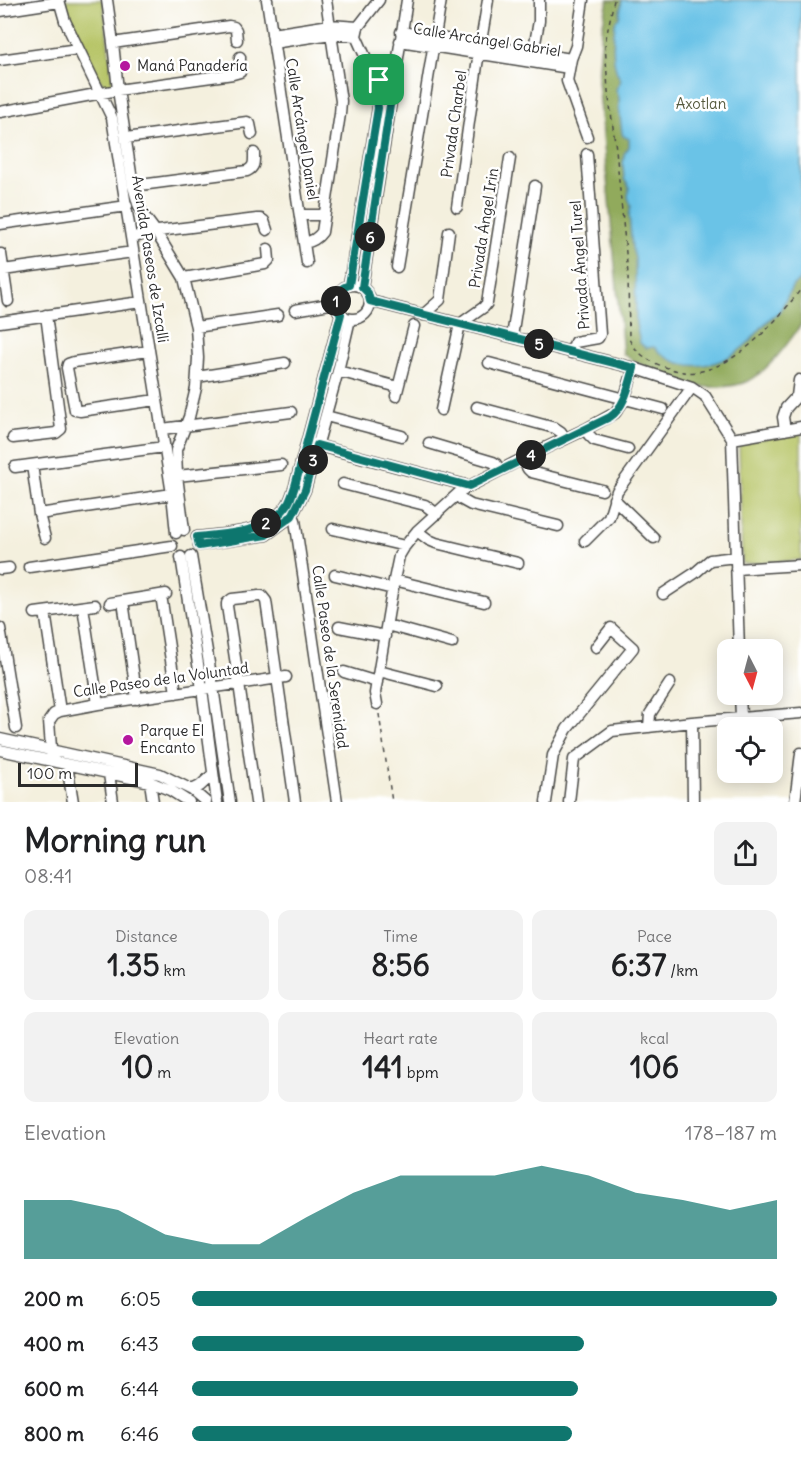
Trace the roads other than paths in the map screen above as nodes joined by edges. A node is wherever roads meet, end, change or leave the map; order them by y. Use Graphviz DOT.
graph roads {
  1 [pos="107,0"];
  2 [pos="267,0"];
  3 [pos="326,0"];
  4 [pos="380,0"];
  5 [pos="407,0"];
  6 [pos="441,0"];
  7 [pos="488,0"];
  8 [pos="538,0"];
  9 [pos="583,0"];
  10 [pos="59,1"];
  11 [pos="0,11"];
  12 [pos="330,30"];
  13 [pos="357,31"];
  14 [pos="401,37"];
  15 [pos="273,38"];
  16 [pos="237,40"];
  17 [pos="434,42"];
  18 [pos="113,43"];
  19 [pos="78,49"];
  20 [pos="480,50"];
  21 [pos="533,54"];
  22 [pos="240,57"];
  23 [pos="0,60"];
  24 [pos="570,64"];
  25 [pos="395,73"];
  26 [pos="374,76"];
  27 [pos="118,90"];
  28 [pos="102,94"];
  29 [pos="0,112"];
  30 [pos="252,134"];
  31 [pos="587,137"];
  32 [pos="126,138"];
  33 [pos="254,153"];
  34 [pos="587,154"];
  35 [pos="510,158"];
  36 [pos="133,186"];
  37 [pos="535,186"];
  38 [pos="127,206"];
  39 [pos="457,207"];
  40 [pos="300,215"];
  41 [pos="324,215"];
  42 [pos="0,224"];
  43 [pos="267,230"];
  44 [pos="156,232"];
  45 [pos="449,232"];
  46 [pos="132,238"];
  47 [pos="304,243"];
  48 [pos="268,249"];
  49 [pos="133,252"];
  50 [pos="1,254"];
  51 [pos="307,263"];
  52 [pos="397,267"];
  53 [pos="3,270"];
  54 [pos="184,278"];
  55 [pos="349,285"];
  56 [pos="362,287"];
  57 [pos="8,301"];
  58 [pos="370,301"];
  59 [pos="141,302"];
  60 [pos="335,303"];
  61 [pos="295,310"];
  62 [pos="46,315"];
  63 [pos="278,315"];
  64 [pos="423,315"];
  65 [pos="346,317"];
  66 [pos="0,322"];
  67 [pos="460,324"];
  68 [pos="414,326"];
  69 [pos="196,327"];
  70 [pos="512,337"];
  71 [pos="148,351"];
  72 [pos="571,352"];
  73 [pos="285,363"];
  74 [pos="489,363"];
  75 [pos="634,368"];
  76 [pos="338,371"];
  77 [pos="197,377"];
  78 [pos="799,380"];
  79 [pos="692,387"];
  80 [pos="156,400"];
  81 [pos="624,400"];
  82 [pos="477,407"];
  83 [pos="663,409"];
  84 [pos="441,410"];
  85 [pos="291,412"];
  86 [pos="326,416"];
  87 [pos="185,426"];
  88 [pos="801,427"];
  89 [pos="162,429"];
  90 [pos="586,429"];
  91 [pos="785,430"];
  92 [pos="402,436"];
  93 [pos="13,438"];
  94 [pos="565,439"];
  95 [pos="732,439"];
  96 [pos="429,443"];
  97 [pos="312,444"];
  98 [pos="164,447"];
  99 [pos="628,449"];
  100 [pos="522,459"];
  101 [pos="32,465"];
  102 [pos="281,465"];
  103 [pos="15,467"];
  104 [pos="499,471"];
  105 [pos="177,476"];
  106 [pos="343,484"];
  107 [pos="469,486"];
  108 [pos="602,490"];
  109 [pos="172,494"];
  110 [pos="457,495"];
  111 [pos="614,499"];
  112 [pos="436,513"];
  113 [pos="39,514"];
  114 [pos="292,516"];
  115 [pos="558,526"];
  116 [pos="333,529"];
  117 [pos="417,531"];
  118 [pos="180,532"];
  119 [pos="45,538"];
  120 [pos="654,538"];
  121 [pos="198,541"];
  122 [pos="585,541"];
  123 [pos="172,546"];
  124 [pos="405,546"];
  125 [pos="186,556"];
  126 [pos="736,556"];
  127 [pos="518,563"];
  128 [pos="801,565"];
  129 [pos="30,567"];
  130 [pos="736,569"];
  131 [pos="335,575"];
  132 [pos="394,584"];
  133 [pos="663,594"];
  134 [pos="123,601"];
  135 [pos="484,602"];
  136 [pos="110,603"];
  137 [pos="95,606"];
  138 [pos="83,607"];
  139 [pos="339,627"];
  140 [pos="0,628"];
  141 [pos="386,631"];
  142 [pos="739,639"];
  143 [pos="452,644"];
  144 [pos="597,647"];
  145 [pos="317,672"];
  146 [pos="344,672"];
  147 [pos="304,673"];
  148 [pos="378,677"];
  149 [pos="282,678"];
  150 [pos="670,683"];
  151 [pos="240,684"];
  152 [pos="437,686"];
  153 [pos="207,688"];
  154 [pos="176,693"];
  155 [pos="137,699"];
  156 [pos="98,704"];
  157 [pos="377,704"];
  158 [pos="740,705"];
  159 [pos="60,711"];
  160 [pos="801,713"];
  161 [pos="741,717"];
  162 [pos="717,719"];
  163 [pos="692,722"];
  164 [pos="649,727"];
  165 [pos="16,728"];
  166 [pos="0,739"];
  167 [pos="0,750"];
  168 [pos="801,753"];
  169 [pos="52,756"];
  170 [pos="67,765"];
  171 [pos="109,774"];
  172 [pos="213,774"];
  173 [pos="150,782"];
  174 [pos="192,790"];
  175 [pos="73,802"];
  176 [pos="113,802"];
  177 [pos="153,802"];
  178 [pos="189,802"];
  179 [pos="206,802"];
  180 [pos="217,802"];
  181 [pos="230,802"];
  182 [pos="256,802"];
  183 [pos="295,802"];
  184 [pos="337,802"];
  185 [pos="546,802"];
  186 [pos="569,802"];
  187 [pos="693,802"];
  188 [pos="795,802"];
  1 -- 18 [label="street, Avenida Paseos de Izcalli"];
  2 -- 15 [label="street, Calle Arcángel Daniel"];
  3 -- 12 [label="street"];
  4 -- 13 [label="street"];
  5 -- 14 [label="street"];
  6 -- 17 [label="street"];
  7 -- 20 [label="street, Privada Charbel"];
  8 -- 21 [label="street"];
  9 -- 24 [label="street"];
  10 -- 11 [label="street"];
  10 -- 19 [label="street, Avenida Paseos de Izcalli"];
  12 -- 13 [label="street"];
  12 -- 15 [label="street"];
  12 -- 41 [label="street"];
  13 -- 26 [label="street"];
  14 -- 17 [label="street, Calle Arcángel Gabriel"];
  14 -- 25 [label="street"];
  15 -- 40 [label="street, Calle Arcángel Daniel"];
  16 -- 18 [label="street"];
  17 -- 20 [label="street, Calle Arcángel Gabriel"];
  17 -- 52 [label="street"];
  18 -- 27 [label="street, Avenida Paseos de Izcalli"];
  19 -- 23 [label="street"];
  19 -- 28 [label="street, Avenida Paseos de Izcalli"];
  20 -- 21 [label="street, Calle Arcángel Gabriel"];
  20 -- 24 [label="street, Calle Arcángel Gabriel"];
  20 -- 39 [label="street, Privada Charbel"];
  21 -- 24 [label="street, Calle Arcángel Gabriel"];
  22 -- 27 [label="street"];
  24 -- 31 [label="street"];
  25 -- 26 [label="street"];
  25 -- 56 [label="street"];
  26 -- 55 [label="street"];
  27 -- 28 [label="street"];
  27 -- 32 [label="street, Avenida Paseos de Izcalli"];
  28 -- 29 [label="street"];
  28 -- 38 [label="street, Avenida Paseos de Izcalli"];
  30 -- 32 [label="street"];
  32 -- 36 [label="street, Avenida Paseos de Izcalli"];
  33 -- 36 [label="street"];
  34 -- 72 [label="street, Privada Ángel Turel"];
  35 -- 67 [label="street, Privada Ángel Irin"];
  36 -- 44 [label="street, Avenida Paseos de Izcalli"];
  37 -- 70 [label="street"];
  38 -- 42 [label="street"];
  38 -- 46 [label="street, Avenida Paseos de Izcalli"];
  40 -- 41 [label="street"];
  40 -- 47 [label="street, Calle Arcángel Daniel"];
  41 -- 47 [label="street"];
  43 -- 44 [label="street"];
  44 -- 46 [label="street"];
  44 -- 54 [label="street, Avenida Paseos de Izcalli"];
  45 -- 64 [label="street"];
  46 -- 49 [label="street, Avenida Paseos de Izcalli"];
  47 -- 51 [label="street, Calle Arcángel Daniel"];
  48 -- 54 [label="street"];
  49 -- 53 [label="street"];
  49 -- 59 [label="street, Avenida Paseos de Izcalli"];
  50 -- 53 [label="street"];
  53 -- 57 [label="street"];
  54 -- 69 [label="street, Avenida Paseos de Izcalli"];
  55 -- 56 [label="street"];
  55 -- 60 [label="street"];
  56 -- 58 [label="street"];
  58 -- 64 [label="street"];
  58 -- 65 [label="street"];
  59 -- 62 [label="street"];
  59 -- 71 [label="street, Avenida Paseos de Izcalli"];
  60 -- 61 [label="street"];
  60 -- 65 [label="street"];
  62 -- 66 [label="street"];
  62 -- 93 [label="street"];
  63 -- 69 [label="street"];
  64 -- 67 [label="street"];
  65 -- 76 [label="street"];
  65 -- 97 [label="street"];
  67 -- 70 [label="street"];
  67 -- 84 [label="street"];
  68 -- 76 [label="street"];
  69 -- 77 [label="street, Avenida Paseos de Izcalli"];
  70 -- 72 [label="street"];
  71 -- 80 [label="street, Avenida Paseos de Izcalli"];
  71 -- 80 [label="street"];
  72 -- 75 [label="street"];
  73 -- 77 [label="street"];
  74 -- 81 [label="street"];
  75 -- 79 [label="street"];
  75 -- 81 [label="street"];
  76 -- 86 [label="street"];
  77 -- 87 [label="street, Avenida Paseos de Izcalli"];
  78 -- 91 [label="street"];
  79 -- 95 [label="street"];
  79 -- 111 [label="street"];
  80 -- 89 [label="street, Avenida Paseos de Izcalli"];
  81 -- 83 [label="street"];
  81 -- 90 [label="street"];
  82 -- 94 [label="street"];
  85 -- 87 [label="street"];
  86 -- 92 [label="street"];
  86 -- 97 [label="street"];
  87 -- 89 [label="street"];
  87 -- 105 [label="street, Avenida Paseos de Izcalli"];
  88 -- 91 [label="street"];
  89 -- 98 [label="street, Avenida Paseos de Izcalli"];
  90 -- 94 [label="street"];
  90 -- 99 [label="street"];
  91 -- 95 [label="street"];
  94 -- 100 [label="street"];
  95 -- 126 [label="street"];
  96 -- 104 [label="street"];
  97 -- 107 [label="street"];
  97 -- 114 [label="street"];
  97 -- 121 [label="street"];
  98 -- 101 [label="street"];
  98 -- 109 [label="street, Avenida Paseos de Izcalli"];
  100 -- 104 [label="street"];
  100 -- 108 [label="street"];
  101 -- 103 [label="street"];
  101 -- 113 [label="street"];
  102 -- 105 [label="street"];
  104 -- 107 [label="street"];
  105 -- 118 [label="street, Avenida Paseos de Izcalli"];
  106 -- 112 [label="street"];
  107 -- 110 [label="street"];
  109 -- 113 [label="street"];
  109 -- 118 [label="street, Avenida Paseos de Izcalli"];
  110 -- 112 [label="street"];
  110 -- 115 [label="street"];
  111 -- 120 [label="street"];
  111 -- 122 [label="street"];
  112 -- 117 [label="street"];
  113 -- 119 [label="street"];
  114 -- 121 [label="street"];
  114 -- 145 [label="street, Calle Paseo de la Serenidad"];
  116 -- 124 [label="street"];
  117 -- 124 [label="street"];
  117 -- 127 [label="street"];
  118 -- 121 [label="street"];
  118 -- 123 [label="street"];
  121 -- 125 [label="street"];
  123 -- 125 [label="street"];
  123 -- 129 [label="street"];
  124 -- 132 [label="street"];
  125 -- 153 [label="street"];
  126 -- 130 [label="street"];
  126 -- 133 [label="street"];
  128 -- 130 [label="street"];
  130 -- 142 [label="street"];
  131 -- 132 [label="street"];
  132 -- 135 [label="street"];
  132 -- 141 [label="street"];
  134 -- 136 [label="street"];
  134 -- 154 [label="street"];
  134 -- 155 [label="street"];
  137 -- 138 [label="street"];
  138 -- 156 [label="street"];
  138 -- 159 [label="street"];
  139 -- 141 [label="street"];
  140 -- 165 [label="street"];
  141 -- 143 [label="street"];
  141 -- 148 [label="street"];
  144 -- 185 [label="street"];
  145 -- 147 [label="street"];
  145 -- 184 [label="street, Calle Paseo de la Serenidad"];
  146 -- 148 [label="street"];
  148 -- 152 [label="street"];
  148 -- 157 [label="street"];
  149 -- 151 [label="street, Calle Paseo de la Voluntad"];
  149 -- 151 [label="street"];
  149 -- 183 [label="street"];
  150 -- 164 [label="street"];
  151 -- 153 [label="street, Calle Paseo de la Voluntad"];
  151 -- 182 [label="street"];
  153 -- 154 [label="street, Calle Paseo de la Voluntad"];
  153 -- 172 [label="street"];
  153 -- 181 [label="street"];
  154 -- 155 [label="street, Calle Paseo de la Voluntad"];
  155 -- 156 [label="street, Calle Paseo de la Voluntad"];
  156 -- 159 [label="street, Calle Paseo de la Voluntad"];
  158 -- 161 [label="street"];
  159 -- 169 [label="street, Calle Paseo de la Voluntad"];
  160 -- 161 [label="street"];
  162 -- 163 [label="street"];
  163 -- 164 [label="street"];
  163 -- 187 [label="street"];
  164 -- 186 [label="street"];
  166 -- 169 [label="street"];
  167 -- 169 [label="street"];
  168 -- 188 [label="street"];
  169 -- 170 [label="street"];
  169 -- 174 [label="street"];
  170 -- 171 [label="street"];
  170 -- 175 [label="street"];
  171 -- 173 [label="street"];
  171 -- 176 [label="street"];
  172 -- 174 [label="street"];
  172 -- 180 [label="street"];
  173 -- 177 [label="street"];
  173 -- 178 [label="street"];
  174 -- 179 [label="street"];
}
